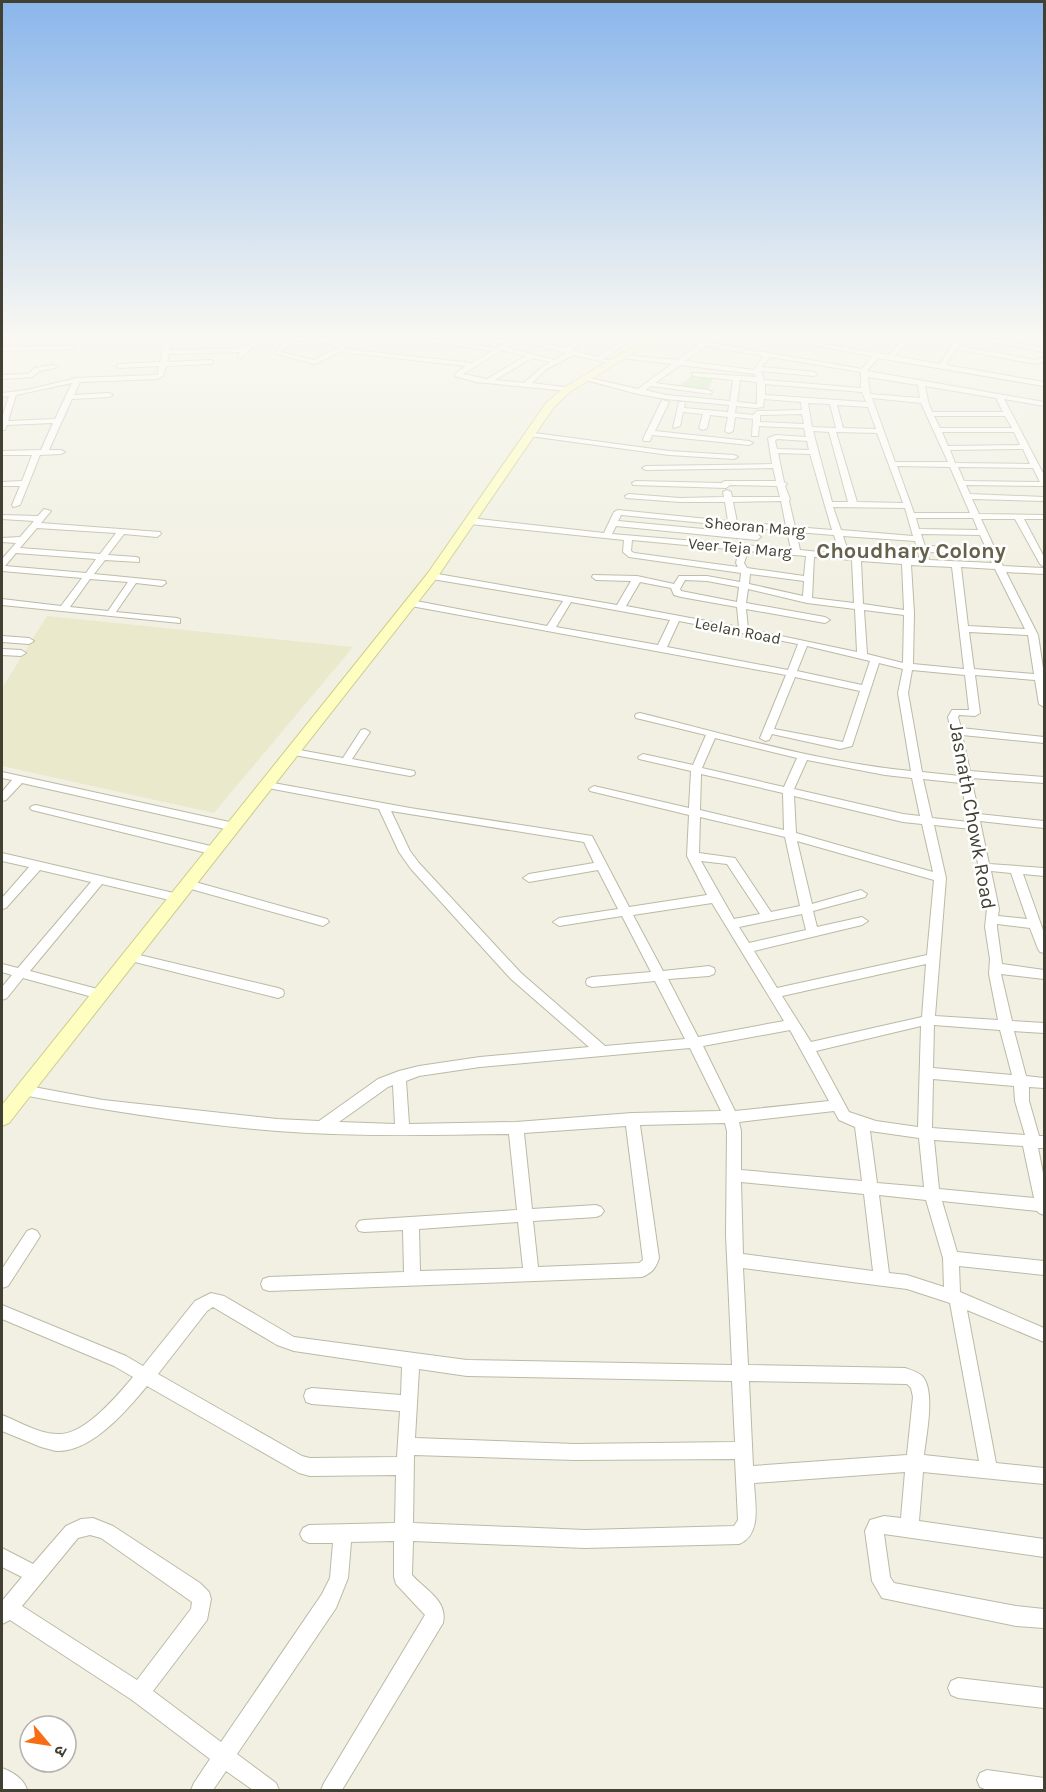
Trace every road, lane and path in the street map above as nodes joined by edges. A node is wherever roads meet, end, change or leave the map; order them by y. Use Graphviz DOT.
graph roads {
  1 [pos="59,421"];
  2 [pos="539,421"];
  3 [pos="656,421"];
  4 [pos="677,421"];
  5 [pos="704,421"];
  6 [pos="730,421"];
  7 [pos="755,421"];
  8 [pos="806,421"];
  9 [pos="835,421"];
  10 [pos="877,421"];
  11 [pos="933,421"];
  12 [pos="1010,421"];
  13 [pos="2,425"];
  14 [pos="676,426"];
  15 [pos="807,427"];
  16 [pos="703,428"];
  17 [pos="1015,429"];
  18 [pos="836,430"];
  19 [pos="937,430"];
  20 [pos="729,431"];
  21 [pos="881,431"];
  22 [pos="650,433"];
  23 [pos="530,434"];
  24 [pos="755,434"];
  25 [pos="810,439"];
  26 [pos="749,443"];
  27 [pos="1025,447"];
  28 [pos="945,448"];
  29 [pos="642,449"];
  30 [pos="774,451"];
  31 [pos="41,452"];
  32 [pos="61,452"];
  33 [pos="813,452"];
  34 [pos="2,453"];
  35 [pos="734,457"];
  36 [pos="893,464"];
  37 [pos="953,465"];
  38 [pos="777,466"];
  39 [pos="1036,466"];
  40 [pos="646,468"];
  41 [pos="722,468"];
  42 [pos="26,483"];
  43 [pos="636,483"];
  44 [pos="960,483"];
  45 [pos="1044,483"];
  46 [pos="2,484"];
  47 [pos="726,484"];
  48 [pos="783,484"];
  49 [pos="629,496"];
  50 [pos="967,496"];
  51 [pos="729,499"];
  52 [pos="786,499"];
  53 [pos="1044,499"];
  54 [pos="828,504"];
  55 [pos="853,504"];
  56 [pos="16,505"];
  57 [pos="47,511"];
  58 [pos="909,511"];
  59 [pos="975,515"];
  60 [pos="1018,516"];
  61 [pos="2,517"];
  62 [pos="1044,517"];
  63 [pos="692,520"];
  64 [pos="470,521"];
  65 [pos="37,522"];
  66 [pos="613,523"];
  67 [pos="733,524"];
  68 [pos="754,526"];
  69 [pos="791,530"];
  70 [pos="122,531"];
  71 [pos="687,532"];
  72 [pos="838,532"];
  73 [pos="983,533"];
  74 [pos="157,534"];
  75 [pos="917,535"];
  76 [pos="607,536"];
  77 [pos="757,537"];
  78 [pos="628,538"];
  79 [pos="2,540"];
  80 [pos="22,540"];
  81 [pos="685,542"];
  82 [pos="744,548"];
  83 [pos="758,549"];
  84 [pos="922,549"];
  85 [pos="13,550"];
  86 [pos="990,551"];
  87 [pos="796,552"];
  88 [pos="810,554"];
  89 [pos="845,556"];
  90 [pos="856,557"];
  91 [pos="102,558"];
  92 [pos="136,560"];
  93 [pos="906,562"];
  94 [pos="926,564"];
  95 [pos="1044,564"];
  96 [pos="2,565"];
  97 [pos="956,566"];
  98 [pos="999,568"];
  99 [pos="744,570"];
  100 [pos="1044,571"];
  101 [pos="88,576"];
  102 [pos="432,576"];
  103 [pos="596,577"];
  104 [pos="637,579"];
  105 [pos="808,579"];
  106 [pos="134,580"];
  107 [pos="162,583"];
  108 [pos="744,585"];
  109 [pos="677,586"];
  110 [pos="568,600"];
  111 [pos="807,600"];
  112 [pos="2,602"];
  113 [pos="411,603"];
  114 [pos="741,605"];
  115 [pos="860,606"];
  116 [pos="620,608"];
  117 [pos="63,609"];
  118 [pos="909,613"];
  119 [pos="110,614"];
  120 [pos="676,618"];
  121 [pos="825,620"];
  122 [pos="177,621"];
  123 [pos="965,629"];
  124 [pos="549,630"];
  125 [pos="744,632"];
  126 [pos="1032,632"];
  127 [pos="2,639"];
  128 [pos="29,641"];
  129 [pos="804,642"];
  130 [pos="661,650"];
  131 [pos="2,652"];
  132 [pos="21,653"];
  133 [pos="862,656"];
  134 [pos="875,659"];
  135 [pos="908,667"];
  136 [pos="970,671"];
  137 [pos="791,672"];
  138 [pos="1043,677"];
  139 [pos="866,689"];
  140 [pos="1044,704"];
  141 [pos="640,716"];
  142 [pos="770,731"];
  143 [pos="956,731"];
  144 [pos="365,732"];
  145 [pos="712,733"];
  146 [pos="1044,740"];
  147 [pos="762,744"];
  148 [pos="294,752"];
  149 [pos="803,756"];
  150 [pos="643,757"];
  151 [pos="346,761"];
  152 [pos="696,770"];
  153 [pos="410,773"];
  154 [pos="2,775"];
  155 [pos="917,776"];
  156 [pos="966,777"];
  157 [pos="19,778"];
  158 [pos="1044,780"];
  159 [pos="268,785"];
  160 [pos="594,789"];
  161 [pos="788,791"];
  162 [pos="2,798"];
  163 [pos="383,806"];
  164 [pos="36,808"];
  165 [pos="694,812"];
  166 [pos="928,822"];
  167 [pos="975,822"];
  168 [pos="1044,824"];
  169 [pos="234,827"];
  170 [pos="790,835"];
  171 [pos="215,851"];
  172 [pos="693,856"];
  173 [pos="2,857"];
  174 [pos="38,865"];
  175 [pos="603,865"];
  176 [pos="985,867"];
  177 [pos="1015,869"];
  178 [pos="1044,872"];
  179 [pos="529,878"];
  180 [pos="940,878"];
  181 [pos="99,880"];
  182 [pos="188,884"];
  183 [pos="861,894"];
  184 [pos="177,898"];
  185 [pos="715,898"];
  186 [pos="2,905"];
  187 [pos="807,909"];
  188 [pos="626,911"];
  189 [pos="768,916"];
  190 [pos="991,920"];
  191 [pos="323,921"];
  192 [pos="861,921"];
  193 [pos="559,922"];
  194 [pos="731,924"];
  195 [pos="1034,924"];
  196 [pos="810,927"];
  197 [pos="746,948"];
  198 [pos="1044,949"];
  199 [pos="131,957"];
  200 [pos="934,958"];
  201 [pos="2,968"];
  202 [pos="997,968"];
  203 [pos="709,971"];
  204 [pos="21,973"];
  205 [pos="1044,974"];
  206 [pos="659,975"];
  207 [pos="592,982"];
  208 [pos="278,993"];
  209 [pos="774,993"];
  210 [pos="100,994"];
  211 [pos="2,995"];
  212 [pos="928,1020"];
  213 [pos="793,1024"];
  214 [pos="1006,1024"];
  215 [pos="1044,1028"];
  216 [pos="694,1043"];
  217 [pos="807,1048"];
  218 [pos="603,1052"];
  219 [pos="926,1073"];
  220 [pos="399,1076"];
  221 [pos="1020,1081"];
  222 [pos="1044,1083"];
  223 [pos="23,1090"];
  224 [pos="838,1105"];
  225 [pos="731,1117"];
  226 [pos="2,1118"];
  227 [pos="632,1119"];
  228 [pos="862,1124"];
  229 [pos="320,1128"];
  230 [pos="516,1128"];
  231 [pos="402,1130"];
  232 [pos="926,1133"];
  233 [pos="1044,1142"];
  234 [pos="734,1175"];
  235 [pos="870,1188"];
  236 [pos="932,1194"];
  237 [pos="1044,1206"];
  238 [pos="596,1211"];
  239 [pos="525,1215"];
  240 [pos="411,1223"];
  241 [pos="364,1226"];
  242 [pos="32,1236"];
  243 [pos="951,1258"];
  244 [pos="735,1260"];
  245 [pos="1044,1268"];
  246 [pos="531,1274"];
  247 [pos="412,1278"];
  248 [pos="882,1278"];
  249 [pos="2,1281"];
  250 [pos="269,1284"];
  251 [pos="954,1297"];
  252 [pos="2,1312"];
  253 [pos="1044,1335"];
  254 [pos="411,1361"];
  255 [pos="739,1372"];
  256 [pos="145,1375"];
  257 [pos="312,1396"];
  258 [pos="409,1404"];
  259 [pos="2,1423"];
  260 [pos="406,1446"];
  261 [pos="743,1450"];
  262 [pos="915,1463"];
  263 [pos="405,1466"];
  264 [pos="989,1470"];
  265 [pos="744,1475"];
  266 [pos="1044,1476"];
  267 [pos="909,1528"];
  268 [pos="403,1532"];
  269 [pos="343,1533"];
  270 [pos="309,1534"];
  271 [pos="1044,1548"];
  272 [pos="2,1557"];
  273 [pos="36,1575"];
  274 [pos="5,1612"];
  275 [pos="1044,1619"];
  276 [pos="958,1688"];
  277 [pos="139,1693"];
  278 [pos="1044,1698"];
  279 [pos="223,1756"];
  280 [pos="2,1778"];
  281 [pos="987,1780"];
  282 [pos="1044,1788"];
  283 [pos="17,1791"];
  284 [pos="201,1791"];
  285 [pos="269,1791"];
  286 [pos="331,1791"];
  1 -- 13 [label="street"];
  1 -- 31 [label="street"];
  2 -- 23 [label="main road"];
  3 -- 22 [label="street"];
  4 -- 14 [label="street"];
  5 -- 16 [label="street"];
  6 -- 20 [label="street"];
  7 -- 15 [label="street"];
  7 -- 24 [label="street"];
  8 -- 15 [label="street"];
  9 -- 18 [label="street"];
  10 -- 21 [label="street"];
  11 -- 19 [label="street"];
  12 -- 17 [label="street"];
  15 -- 18 [label="street"];
  15 -- 25 [label="street"];
  17 -- 19 [label="street"];
  17 -- 27 [label="street"];
  18 -- 21 [label="street"];
  18 -- 55 [label="street"];
  19 -- 28 [label="street"];
  21 -- 36 [label="street"];
  22 -- 26 [label="street"];
  22 -- 29 [label="street"];
  23 -- 29 [label="street"];
  23 -- 64 [label="main road"];
  25 -- 30 [label="street"];
  25 -- 33 [label="street"];
  27 -- 28 [label="street"];
  27 -- 39 [label="street"];
  28 -- 37 [label="street"];
  29 -- 35 [label="street"];
  30 -- 33 [label="street"];
  30 -- 38 [label="street"];
  31 -- 32 [label="street"];
  31 -- 34 [label="street"];
  31 -- 42 [label="street"];
  33 -- 54 [label="street"];
  36 -- 37 [label="street"];
  36 -- 58 [label="street"];
  37 -- 39 [label="street"];
  37 -- 44 [label="street"];
  38 -- 41 [label="street"];
  38 -- 48 [label="street"];
  39 -- 45 [label="street"];
  40 -- 41 [label="street"];
  41 -- 47 [label="street"];
  42 -- 46 [label="street"];
  42 -- 56 [label="street"];
  43 -- 47 [label="street"];
  44 -- 45 [label="street"];
  44 -- 50 [label="street"];
  47 -- 48 [label="street"];
  47 -- 51 [label="street"];
  48 -- 52 [label="street"];
  49 -- 51 [label="street"];
  50 -- 53 [label="street"];
  50 -- 59 [label="street"];
  51 -- 52 [label="street"];
  51 -- 67 [label="street"];
  52 -- 69 [label="street"];
  54 -- 55 [label="street"];
  54 -- 72 [label="street"];
  55 -- 58 [label="street"];
  57 -- 65 [label="street"];
  58 -- 59 [label="street"];
  58 -- 75 [label="street"];
  59 -- 60 [label="street"];
  59 -- 73 [label="street"];
  60 -- 62 [label="street"];
  60 -- 95 [label="street"];
  61 -- 65 [label="street"];
  63 -- 66 [label="street, Sheoran Marg"];
  63 -- 67 [label="street, Sheoran Marg"];
  63 -- 71 [label="street"];
  64 -- 76 [label="street, Veer Teja Marg"];
  64 -- 102 [label="main road"];
  65 -- 70 [label="street"];
  65 -- 80 [label="street"];
  66 -- 71 [label="street"];
  66 -- 76 [label="street"];
  67 -- 68 [label="street, Sheoran Marg"];
  68 -- 69 [label="street, Sheoran Marg"];
  68 -- 77 [label="street"];
  69 -- 72 [label="street, Sheoran Marg"];
  69 -- 87 [label="street"];
  70 -- 74 [label="street"];
  70 -- 91 [label="street"];
  71 -- 77 [label="street"];
  71 -- 81 [label="street"];
  72 -- 75 [label="street, Sheoran Marg"];
  72 -- 89 [label="street"];
  73 -- 75 [label="street, Sheoran Marg"];
  73 -- 86 [label="street"];
  75 -- 84 [label="street"];
  76 -- 78 [label="street, Veer Teja Marg"];
  77 -- 83 [label="street"];
  78 -- 81 [label="street, Veer Teja Marg"];
  78 -- 99 [label="street"];
  79 -- 80 [label="street"];
  80 -- 85 [label="street"];
  81 -- 82 [label="street, Veer Teja Marg"];
  82 -- 83 [label="street, Veer Teja Marg"];
  82 -- 99 [label="street"];
  83 -- 87 [label="street, Veer Teja Marg"];
  84 -- 86 [label="street"];
  84 -- 94 [label="street"];
  85 -- 91 [label="street"];
  85 -- 96 [label="street"];
  86 -- 98 [label="street"];
  87 -- 88 [label="street, Veer Teja Marg"];
  88 -- 89 [label="street, Veer Teja Marg"];
  88 -- 105 [label="street"];
  89 -- 90 [label="street, Veer Teja Marg"];
  90 -- 93 [label="street, Veer Teja Marg"];
  90 -- 115 [label="street"];
  91 -- 92 [label="street"];
  91 -- 101 [label="street"];
  93 -- 94 [label="street, Veer Teja Marg"];
  93 -- 118 [label="street"];
  94 -- 97 [label="street, Veer Teja Marg"];
  96 -- 101 [label="street"];
  97 -- 98 [label="street, Veer Teja Marg"];
  97 -- 123 [label="street, Jasnath Chowk Road"];
  98 -- 100 [label="street, Veer Teja Marg"];
  98 -- 126 [label="street"];
  99 -- 105 [label="street"];
  99 -- 108 [label="street"];
  101 -- 106 [label="street"];
  101 -- 117 [label="street"];
  102 -- 110 [label="street, Leelan Road"];
  102 -- 113 [label="main road"];
  103 -- 104 [label="street"];
  104 -- 109 [label="street"];
  104 -- 116 [label="street"];
  105 -- 111 [label="street"];
  106 -- 107 [label="street"];
  106 -- 119 [label="street"];
  108 -- 109 [label="street"];
  108 -- 111 [label="street"];
  108 -- 114 [label="street"];
  109 -- 114 [label="street"];
  110 -- 116 [label="street, Leelan Road"];
  110 -- 124 [label="street"];
  111 -- 115 [label="street"];
  112 -- 117 [label="street"];
  113 -- 124 [label="street"];
  113 -- 148 [label="main road"];
  114 -- 121 [label="street"];
  114 -- 125 [label="street"];
  115 -- 118 [label="street"];
  115 -- 133 [label="street"];
  116 -- 120 [label="street, Leelan Road"];
  117 -- 119 [label="street"];
  118 -- 135 [label="street"];
  119 -- 122 [label="street"];
  120 -- 125 [label="street, Leelan Road"];
  120 -- 130 [label="street"];
  123 -- 126 [label="street"];
  123 -- 136 [label="street, Jasnath Chowk Road"];
  124 -- 130 [label="street"];
  125 -- 129 [label="street, Leelan Road"];
  126 -- 138 [label="street"];
  127 -- 128 [label="street"];
  129 -- 133 [label="street, Leelan Road"];
  129 -- 137 [label="street"];
  130 -- 137 [label="street"];
  131 -- 132 [label="street"];
  133 -- 134 [label="street, Leelan Road"];
  134 -- 135 [label="street, Leelan Road"];
  134 -- 139 [label="street"];
  135 -- 136 [label="street, Leelan Road"];
  135 -- 155 [label="street"];
  136 -- 138 [label="street, Leelan Road"];
  136 -- 143 [label="street, Jasnath Chowk Road"];
  137 -- 139 [label="street"];
  137 -- 142 [label="street"];
  138 -- 140 [label="street"];
  139 -- 142 [label="street"];
  141 -- 145 [label="street"];
  142 -- 147 [label="street"];
  143 -- 146 [label="street"];
  143 -- 156 [label="street, Jasnath Chowk Road"];
  144 -- 151 [label="street"];
  145 -- 147 [label="street"];
  145 -- 152 [label="street"];
  147 -- 149 [label="street"];
  148 -- 151 [label="street"];
  148 -- 159 [label="main road"];
  149 -- 155 [label="street"];
  149 -- 161 [label="street"];
  150 -- 152 [label="street"];
  151 -- 153 [label="street"];
  152 -- 161 [label="street"];
  152 -- 165 [label="street"];
  154 -- 157 [label="street"];
  155 -- 156 [label="street"];
  155 -- 166 [label="street"];
  156 -- 158 [label="street"];
  156 -- 167 [label="street, Jasnath Chowk Road"];
  157 -- 162 [label="street"];
  157 -- 169 [label="street"];
  159 -- 163 [label="street"];
  159 -- 169 [label="main road"];
  160 -- 165 [label="street"];
  161 -- 166 [label="street"];
  161 -- 170 [label="street"];
  163 -- 175 [label="street"];
  163 -- 218 [label="street"];
  164 -- 171 [label="street"];
  165 -- 170 [label="street"];
  165 -- 172 [label="street"];
  166 -- 167 [label="street"];
  166 -- 180 [label="street"];
  167 -- 168 [label="street"];
  167 -- 176 [label="street, Jasnath Chowk Road"];
  169 -- 171 [label="main road"];
  170 -- 180 [label="street"];
  170 -- 187 [label="street"];
  171 -- 182 [label="main road"];
  172 -- 185 [label="street"];
  172 -- 189 [label="street"];
  173 -- 174 [label="street"];
  174 -- 181 [label="street"];
  174 -- 186 [label="street"];
  175 -- 179 [label="street"];
  175 -- 188 [label="street"];
  176 -- 177 [label="street"];
  176 -- 190 [label="street, Jasnath Chowk Road"];
  177 -- 178 [label="street"];
  177 -- 195 [label="street"];
  180 -- 200 [label="street"];
  181 -- 184 [label="street"];
  181 -- 204 [label="street"];
  182 -- 184 [label="main road"];
  182 -- 191 [label="street"];
  183 -- 187 [label="street"];
  184 -- 199 [label="main road"];
  185 -- 188 [label="street"];
  185 -- 194 [label="street"];
  187 -- 189 [label="street"];
  187 -- 196 [label="street"];
  188 -- 193 [label="street"];
  188 -- 206 [label="street"];
  189 -- 194 [label="street"];
  190 -- 195 [label="street"];
  190 -- 202 [label="street, Jasnath Chowk Road"];
  192 -- 197 [label="street"];
  194 -- 197 [label="street"];
  195 -- 198 [label="street"];
  197 -- 209 [label="street"];
  199 -- 208 [label="street"];
  199 -- 210 [label="main road"];
  200 -- 209 [label="street"];
  200 -- 212 [label="street"];
  201 -- 204 [label="street"];
  202 -- 205 [label="street"];
  202 -- 214 [label="street, Jasnath Chowk Road"];
  203 -- 206 [label="street"];
  204 -- 210 [label="street"];
  204 -- 211 [label="street"];
  206 -- 207 [label="street"];
  206 -- 216 [label="street"];
  209 -- 213 [label="street"];
  210 -- 223 [label="main road"];
  212 -- 214 [label="street"];
  212 -- 217 [label="street"];
  212 -- 219 [label="street"];
  213 -- 216 [label="street"];
  213 -- 217 [label="street"];
  214 -- 215 [label="street"];
  214 -- 221 [label="street, Jasnath Chowk Road"];
  216 -- 218 [label="street"];
  216 -- 225 [label="street"];
  217 -- 224 [label="street"];
  218 -- 220 [label="street"];
  219 -- 221 [label="street"];
  219 -- 232 [label="street"];
  220 -- 229 [label="street"];
  220 -- 231 [label="street"];
  221 -- 222 [label="street"];
  221 -- 233 [label="street, Jasnath Chowk Road"];
  223 -- 226 [label="main road"];
  223 -- 229 [label="street"];
  224 -- 225 [label="street"];
  224 -- 228 [label="street"];
  225 -- 227 [label="street"];
  225 -- 234 [label="street"];
  227 -- 230 [label="street"];
  227 -- 246 [label="street"];
  228 -- 232 [label="street"];
  228 -- 235 [label="street"];
  229 -- 231 [label="street"];
  230 -- 231 [label="street"];
  230 -- 239 [label="street"];
  232 -- 236 [label="street"];
  232 -- 237 [label="street"];
  234 -- 235 [label="street"];
  234 -- 244 [label="street"];
  235 -- 236 [label="street"];
  235 -- 248 [label="street"];
  236 -- 237 [label="street"];
  236 -- 243 [label="street"];
  238 -- 239 [label="street"];
  239 -- 240 [label="street"];
  239 -- 246 [label="street"];
  240 -- 241 [label="street"];
  240 -- 247 [label="street"];
  242 -- 249 [label="street"];
  243 -- 245 [label="street"];
  243 -- 251 [label="street"];
  244 -- 248 [label="street"];
  244 -- 255 [label="street"];
  246 -- 247 [label="street"];
  247 -- 250 [label="street"];
  248 -- 251 [label="street"];
  251 -- 253 [label="street"];
  251 -- 264 [label="street"];
  252 -- 256 [label="street"];
  254 -- 255 [label="street"];
  254 -- 256 [label="street"];
  254 -- 258 [label="street"];
  255 -- 261 [label="street"];
  255 -- 262 [label="street"];
  256 -- 259 [label="street"];
  256 -- 263 [label="street"];
  257 -- 258 [label="street"];
  258 -- 260 [label="street"];
  260 -- 261 [label="street"];
  260 -- 263 [label="street"];
  261 -- 265 [label="street"];
  262 -- 264 [label="street"];
  262 -- 265 [label="street"];
  262 -- 267 [label="street"];
  263 -- 268 [label="street"];
  264 -- 266 [label="street"];
  265 -- 268 [label="street"];
  267 -- 271 [label="street"];
  267 -- 275 [label="street"];
  268 -- 269 [label="street"];
  268 -- 286 [label="street"];
  269 -- 270 [label="street"];
  269 -- 279 [label="street"];
  272 -- 273 [label="street"];
  273 -- 274 [label="street"];
  273 -- 277 [label="street"];
  274 -- 277 [label="street"];
  276 -- 278 [label="street"];
  277 -- 279 [label="street"];
  279 -- 284 [label="street"];
  279 -- 285 [label="street"];
  280 -- 283 [label="street"];
  281 -- 282 [label="street"];
}
